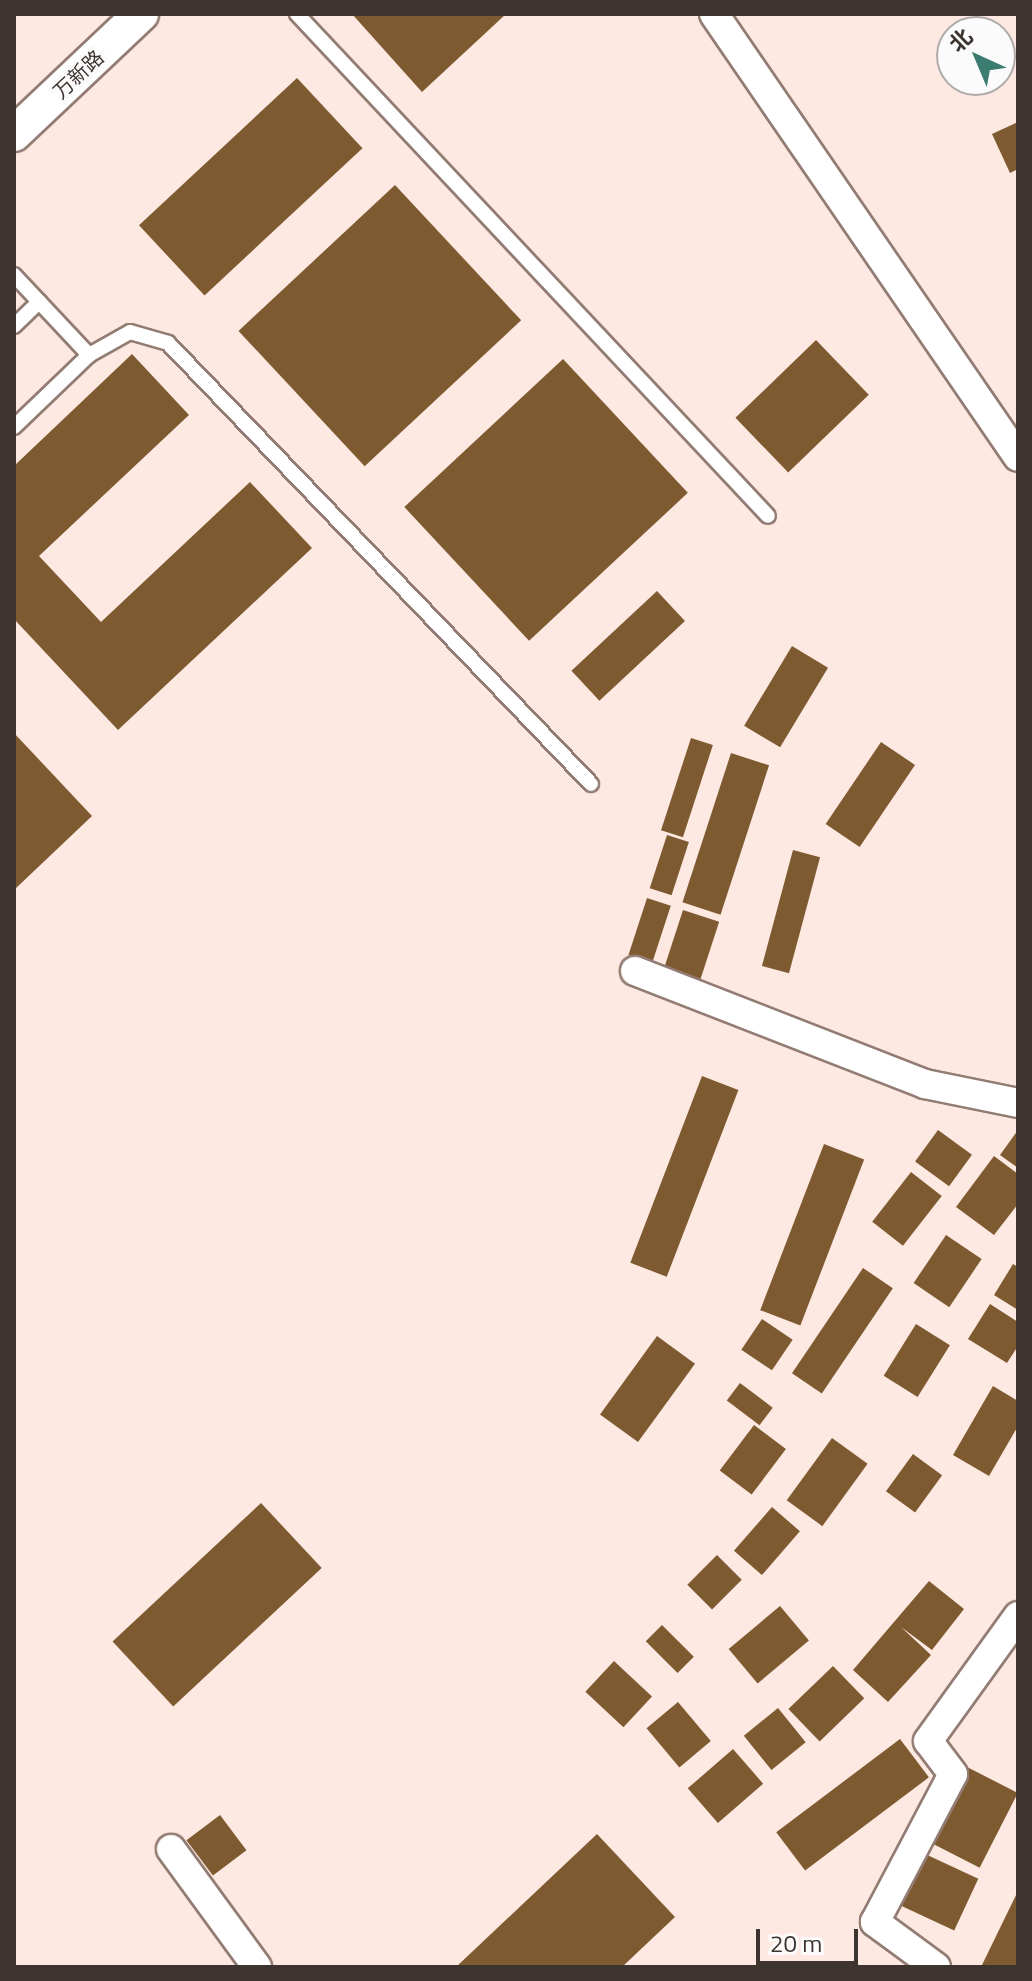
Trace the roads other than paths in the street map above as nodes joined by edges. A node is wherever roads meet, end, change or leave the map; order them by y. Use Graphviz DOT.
graph roads {
  1 [pos="141,14"];
  2 [pos="297,14"];
  3 [pos="714,14"];
  4 [pos="14,134"];
  5 [pos="14,275"];
  6 [pos="39,302"];
  7 [pos="14,326"];
  8 [pos="89,355"];
  9 [pos="14,427"];
  10 [pos="1018,457"];
  11 [pos="768,516"];
  12 [pos="591,784"];
  13 [pos="635,971"];
  14 [pos="1018,1103"];
  15 [pos="1018,1616"];
  16 [pos="171,1849"];
  17 [pos="257,1967"];
  18 [pos="936,1967"];
  1 -- 4 [label="street, 万新路"];
  2 -- 11 [label="lane"];
  3 -- 10 [label="street"];
  5 -- 6 [label="lane"];
  6 -- 7 [label="lane"];
  6 -- 8 [label="lane"];
  8 -- 9 [label="lane"];
  8 -- 12 [label="lane"];
  13 -- 14 [label="street"];
  15 -- 18 [label="street"];
  16 -- 17 [label="street"];
}
